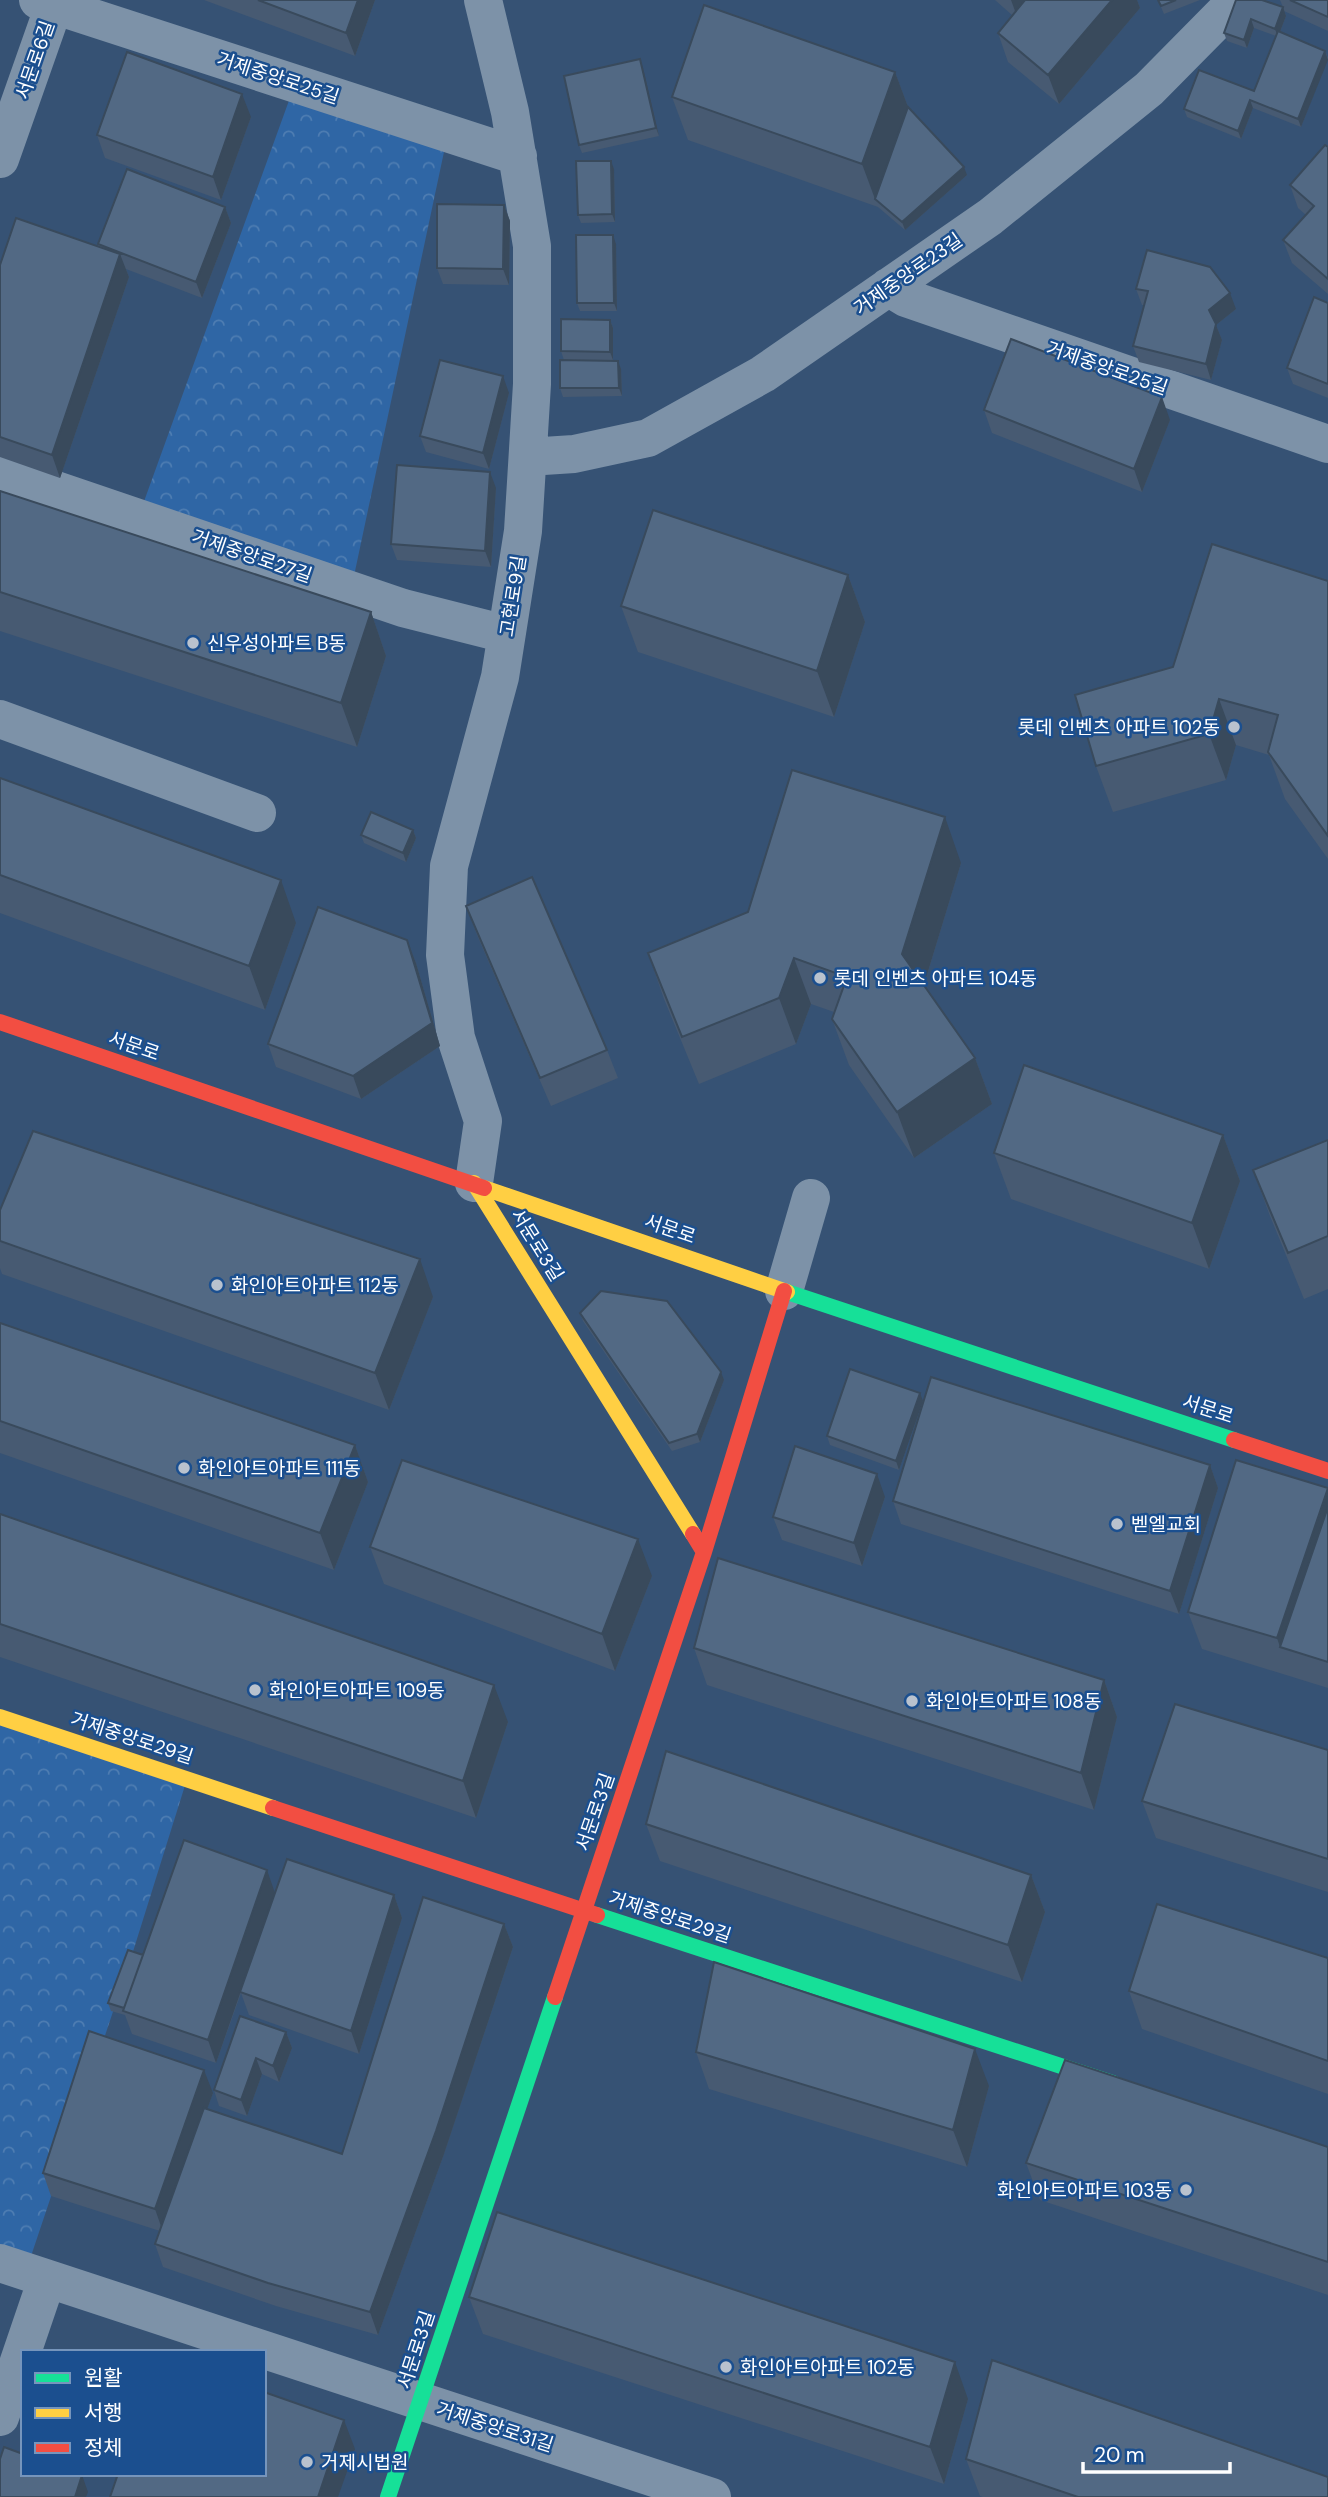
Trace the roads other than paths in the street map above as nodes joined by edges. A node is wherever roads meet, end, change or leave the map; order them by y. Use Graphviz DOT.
graph roads {
  1 [pos="484,0"];
  2 [pos="1237,0"];
  3 [pos="49,2"];
  4 [pos="517,156"];
  5 [pos="0,159"];
  6 [pos="888,287"];
  7 [pos="1328,444"];
  8 [pos="528,457"];
  9 [pos="0,471"];
  10 [pos="506,635"];
  11 [pos="0,719"];
  12 [pos="257,813"];
  13 [pos="0,1022"];
  14 [pos="474,1184"];
  15 [pos="811,1198"];
  16 [pos="784,1291"];
  17 [pos="1328,1472"];
  18 [pos="704,1552"];
  19 [pos="0,1717"];
  20 [pos="584,1911"];
  21 [pos="1133,2089"];
  22 [pos="0,2263"];
  23 [pos="47,2279"];
  24 [pos="23,2350"];
  25 [pos="261,2350"];
  26 [pos="266,2352"];
  27 [pos="21,2355"];
  28 [pos="421,2403"];
  29 [pos="0,2417"];
  30 [pos="388,2497"];
  31 [pos="712,2497"];
  1 -- 4 [label="street, 고현로9길"];
  2 -- 6 [label="street, 거제중앙로23길"];
  3 -- 4 [label="street, 거제중앙로25길"];
  3 -- 5 [label="street, 서문로6길"];
  4 -- 8 [label="street, 고현로9길"];
  6 -- 7 [label="street, 거제중앙로25길"];
  6 -- 8 [label="street, 거제중앙로23길"];
  8 -- 10 [label="street, 고현로9길"];
  9 -- 10 [label="street, 거제중앙로27길"];
  10 -- 14 [label="street, 고현로9길"];
  11 -- 12 [label="street"];
  13 -- 14 [label="street, 서문로"];
  14 -- 16 [label="street, 서문로"];
  14 -- 18 [label="street, 서문로3길"];
  15 -- 16 [label="street"];
  16 -- 17 [label="street, 서문로"];
  16 -- 18 [label="street"];
  18 -- 20 [label="street, 서문로3길"];
  19 -- 20 [label="street, 거제중앙로29길"];
  20 -- 21 [label="street, 거제중앙로29길"];
  20 -- 28 [label="street, 서문로3길"];
  22 -- 23 [label="street, 거제중앙로31길"];
  23 -- 24 [label="street"];
  23 -- 25 [label="street, 거제중앙로31길"];
  26 -- 28 [label="street, 거제중앙로31길"];
  27 -- 29 [label="street"];
  28 -- 30 [label="street, 서문로3길"];
  28 -- 31 [label="street, 거제중앙로31길"];
}
